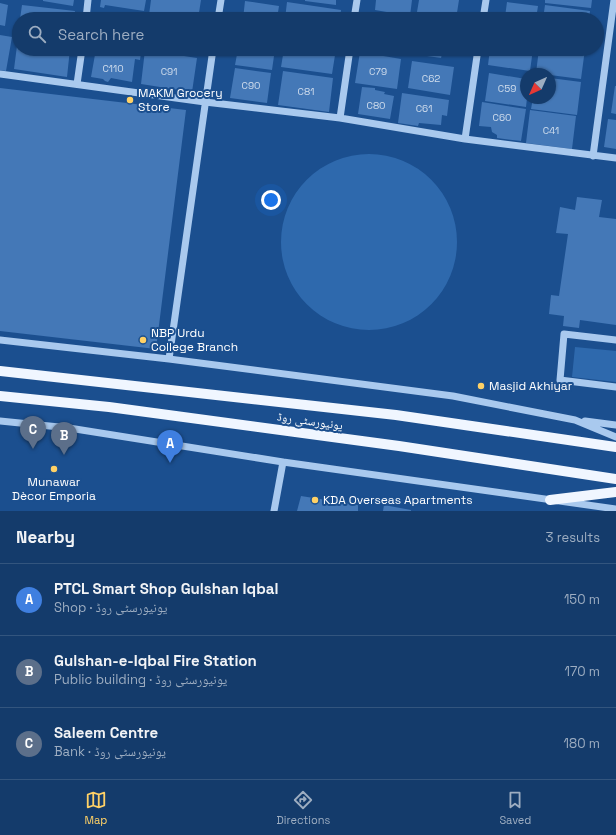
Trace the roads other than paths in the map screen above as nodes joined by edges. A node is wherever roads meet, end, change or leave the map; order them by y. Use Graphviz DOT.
graph roads {
  1 [pos="88,0"];
  2 [pos="221,0"];
  3 [pos="357,0"];
  4 [pos="486,0"];
  5 [pos="614,0"];
  6 [pos="87,12"];
  7 [pos="219,12"];
  8 [pos="355,12"];
  9 [pos="484,12"];
  10 [pos="81,56"];
  11 [pos="213,56"];
  12 [pos="349,56"];
  13 [pos="477,56"];
  14 [pos="0,74"];
  15 [pos="77,84"];
  16 [pos="205,102"];
  17 [pos="340,118"];
  18 [pos="465,139"];
  19 [pos="593,156"];
  20 [pos="616,158"];
  21 [pos="0,340"];
  22 [pos="616,340"];
  23 [pos="169,359"];
  24 [pos="0,371"];
  25 [pos="616,387"];
  26 [pos="0,396"];
  27 [pos="575,420"];
  28 [pos="0,421"];
  29 [pos="616,425"];
  30 [pos="616,437"];
  31 [pos="616,447"];
  32 [pos="284,462"];
  33 [pos="616,479"];
  34 [pos="616,492"];
  35 [pos="550,500"];
  36 [pos="616,509"];
  37 [pos="274,511"];
  1 -- 6 [label="street"];
  2 -- 7 [label="street"];
  3 -- 8 [label="street"];
  4 -- 9 [label="street"];
  5 -- 19 [label="street"];
  10 -- 15 [label="street"];
  11 -- 16 [label="street"];
  12 -- 17 [label="street"];
  13 -- 18 [label="street"];
  14 -- 15 [label="street"];
  15 -- 16 [label="street"];
  16 -- 17 [label="street"];
  16 -- 23 [label="street"];
  17 -- 18 [label="street"];
  18 -- 19 [label="street"];
  19 -- 20 [label="street"];
  21 -- 23 [label="street"];
  22 -- 25 [label="street"];
  23 -- 27 [label="street"];
  24 -- 31 [label="main road, یونیورسٹی روڈ"];
  26 -- 33 [label="main road, یونیورسٹی روڈ"];
  27 -- 29 [label="street"];
  27 -- 30 [label="street"];
  28 -- 32 [label="street"];
  32 -- 35 [label="street"];
  32 -- 37 [label="street"];
  34 -- 35 [label="main road"];
  35 -- 36 [label="street"];
}
